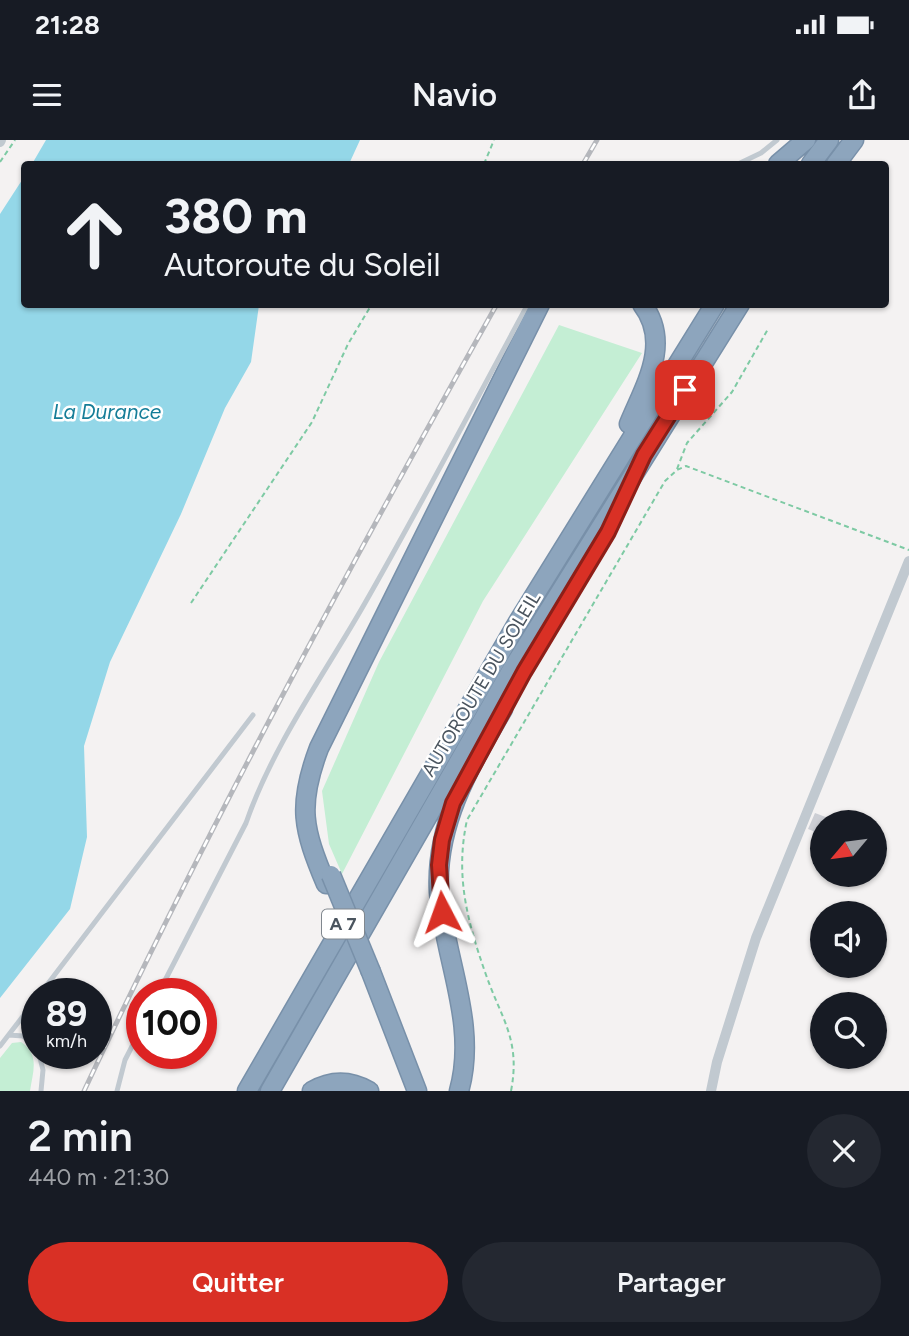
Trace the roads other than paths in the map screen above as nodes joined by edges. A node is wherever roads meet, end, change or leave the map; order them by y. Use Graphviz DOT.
graph roads {
  1 [pos="777,140"];
  2 [pos="806,140"];
  3 [pos="829,140"];
  4 [pos="854,140"];
  5 [pos="744,161"];
  6 [pos="782,161"];
  7 [pos="813,161"];
  8 [pos="838,161"];
  9 [pos="526,308"];
  10 [pos="538,308"];
  11 [pos="552,308"];
  12 [pos="645,308"];
  13 [pos="712,308"];
  14 [pos="737,308"];
  15 [pos="644,455"];
  16 [pos="611,469"];
  17 [pos="909,561"];
  18 [pos="253,715"];
  19 [pos="328,880"];
  20 [pos="369,976"];
  21 [pos="52,978"];
  22 [pos="166,978"];
  23 [pos="21,1018"];
  24 [pos="8,1035"];
  25 [pos="21,1036"];
  26 [pos="0,1046"];
  27 [pos="126,1058"];
  28 [pos="43,1069"];
  29 [pos="41,1091"];
  30 [pos="117,1091"];
  31 [pos="247,1091"];
  32 [pos="270,1091"];
  33 [pos="312,1091"];
  34 [pos="369,1091"];
  35 [pos="410,1091"];
  36 [pos="417,1091"];
  37 [pos="459,1091"];
  38 [pos="711,1091"];
  1 -- 5 [label="lane"];
  2 -- 6 [label="highway"];
  3 -- 7 [label="highway"];
  4 -- 8 [label="highway"];
  9 -- 22 [label="lane"];
  10 -- 19 [label="highway"];
  11 -- 19 [label="highway"];
  12 -- 16 [label="highway"];
  13 -- 16 [label="highway, AUTOROUTE DU SOLEIL / A 7"];
  14 -- 15 [label="highway, AUTOROUTE DU SOLEIL / A 7"];
  15 -- 32 [label="highway, AUTOROUTE DU SOLEIL / A 7"];
  15 -- 37 [label="highway"];
  16 -- 31 [label="highway, AUTOROUTE DU SOLEIL / A 7"];
  17 -- 38 [label="street"];
  18 -- 21 [label="lane"];
  19 -- 20 [label="highway, bridge"];
  20 -- 35 [label="highway"];
  20 -- 36 [label="highway"];
  23 -- 24 [label="lane"];
  24 -- 25 [label="lane"];
  24 -- 26 [label="lane"];
  27 -- 30 [label="lane"];
  28 -- 29 [label="lane"];
  33 -- 34 [label="highway"];
}
